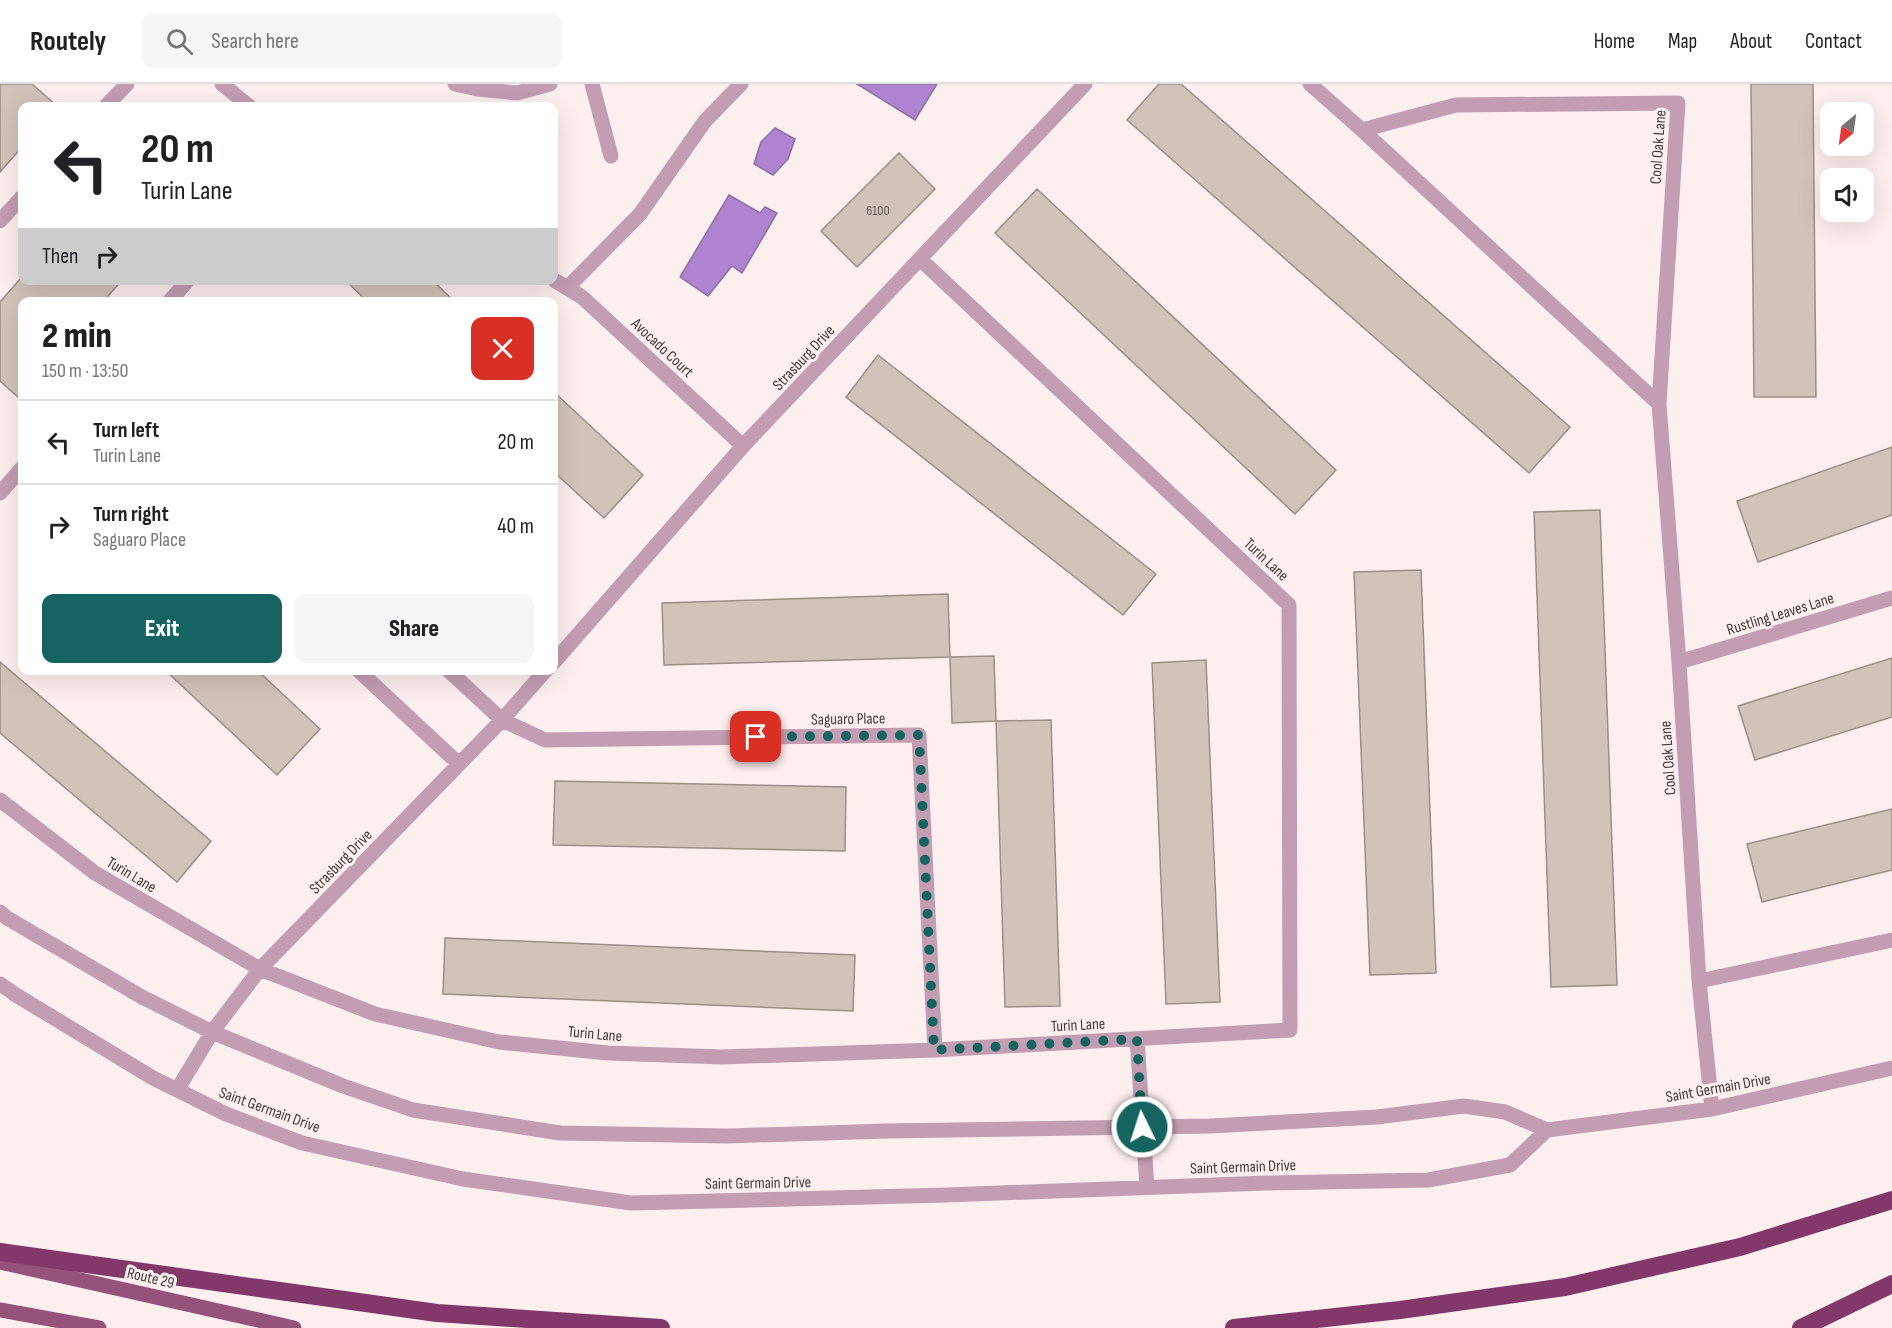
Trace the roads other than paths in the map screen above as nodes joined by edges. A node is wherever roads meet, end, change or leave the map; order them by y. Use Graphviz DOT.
graph roads {
  1 [pos="127,84"];
  2 [pos="222,84"];
  3 [pos="455,84"];
  4 [pos="550,84"];
  5 [pos="592,84"];
  6 [pos="741,84"];
  7 [pos="1085,84"];
  8 [pos="1310,84"];
  9 [pos="110,102"];
  10 [pos="244,102"];
  11 [pos="1362,130"];
  12 [pos="611,156"];
  13 [pos="18,202"];
  14 [pos="0,222"];
  15 [pos="920,259"];
  16 [pos="560,284"];
  17 [pos="184,285"];
  18 [pos="173,297"];
  19 [pos="1659,404"];
  20 [pos="743,446"];
  21 [pos="18,473"];
  22 [pos="0,494"];
  23 [pos="1892,598"];
  24 [pos="558,657"];
  25 [pos="1679,662"];
  26 [pos="363,675"];
  27 [pos="453,675"];
  28 [pos="542,675"];
  29 [pos="502,720"];
  30 [pos="459,764"];
  31 [pos="0,800"];
  32 [pos="0,912"];
  33 [pos="1892,940"];
  34 [pos="260,969"];
  35 [pos="1699,981"];
  36 [pos="0,984"];
  37 [pos="212,1032"];
  38 [pos="1137,1039"];
  39 [pos="934,1050"];
  40 [pos="1892,1068"];
  41 [pos="177,1090"];
  42 [pos="1712,1109"];
  43 [pos="1142,1127"];
  44 [pos="1547,1130"];
  45 [pos="1147,1187"];
  46 [pos="1892,1200"];
  47 [pos="0,1252"];
  48 [pos="0,1262"];
  49 [pos="1892,1284"];
  50 [pos="0,1310"];
  51 [pos="99,1328"];
  52 [pos="294,1328"];
  53 [pos="661,1328"];
  54 [pos="1234,1328"];
  55 [pos="1801,1328"];
  1 -- 9 [label="street"];
  2 -- 10 [label="street"];
  3 -- 4 [label="street"];
  5 -- 12 [label="street"];
  6 -- 16 [label="street"];
  7 -- 15 [label="street, Strasburg Drive"];
  8 -- 11 [label="street"];
  11 -- 19 [label="street"];
  11 -- 19 [label="street, Cool Oak Lane"];
  13 -- 14 [label="street"];
  15 -- 20 [label="street, Strasburg Drive"];
  15 -- 38 [label="street, Turin Lane"];
  16 -- 20 [label="street, Avocado Court"];
  17 -- 18 [label="street"];
  19 -- 25 [label="street, Cool Oak Lane"];
  20 -- 24 [label="street, Strasburg Drive"];
  21 -- 22 [label="street"];
  23 -- 25 [label="street, Rustling Leaves Lane"];
  25 -- 35 [label="street, Cool Oak Lane"];
  26 -- 30 [label="street"];
  27 -- 29 [label="street, Saguaro Place"];
  28 -- 29 [label="street, Strasburg Drive"];
  29 -- 30 [label="street, Strasburg Drive"];
  29 -- 39 [label="street, Saguaro Place"];
  30 -- 34 [label="street, Strasburg Drive"];
  31 -- 34 [label="street, Turin Lane"];
  32 -- 37 [label="street"];
  33 -- 35 [label="street"];
  34 -- 37 [label="street, Strasburg Drive"];
  34 -- 39 [label="street, Turin Lane"];
  35 -- 42 [label="street, Cool Oak Lane"];
  36 -- 41 [label="street, Saint Germain Drive"];
  37 -- 41 [label="street, Strasburg Drive"];
  37 -- 43 [label="street"];
  38 -- 39 [label="street, Turin Lane"];
  38 -- 43 [label="street"];
  40 -- 42 [label="street, Saint Germain Drive"];
  41 -- 45 [label="street, Saint Germain Drive"];
  42 -- 44 [label="street, Saint Germain Drive"];
  43 -- 44 [label="street"];
  43 -- 45 [label="street"];
  44 -- 45 [label="street, Saint Germain Drive"];
  46 -- 54 [label="highway"];
  47 -- 53 [label="highway"];
  48 -- 52 [label="main road, Route 29"];
  49 -- 55 [label="highway"];
  50 -- 51 [label="main road"];
}
